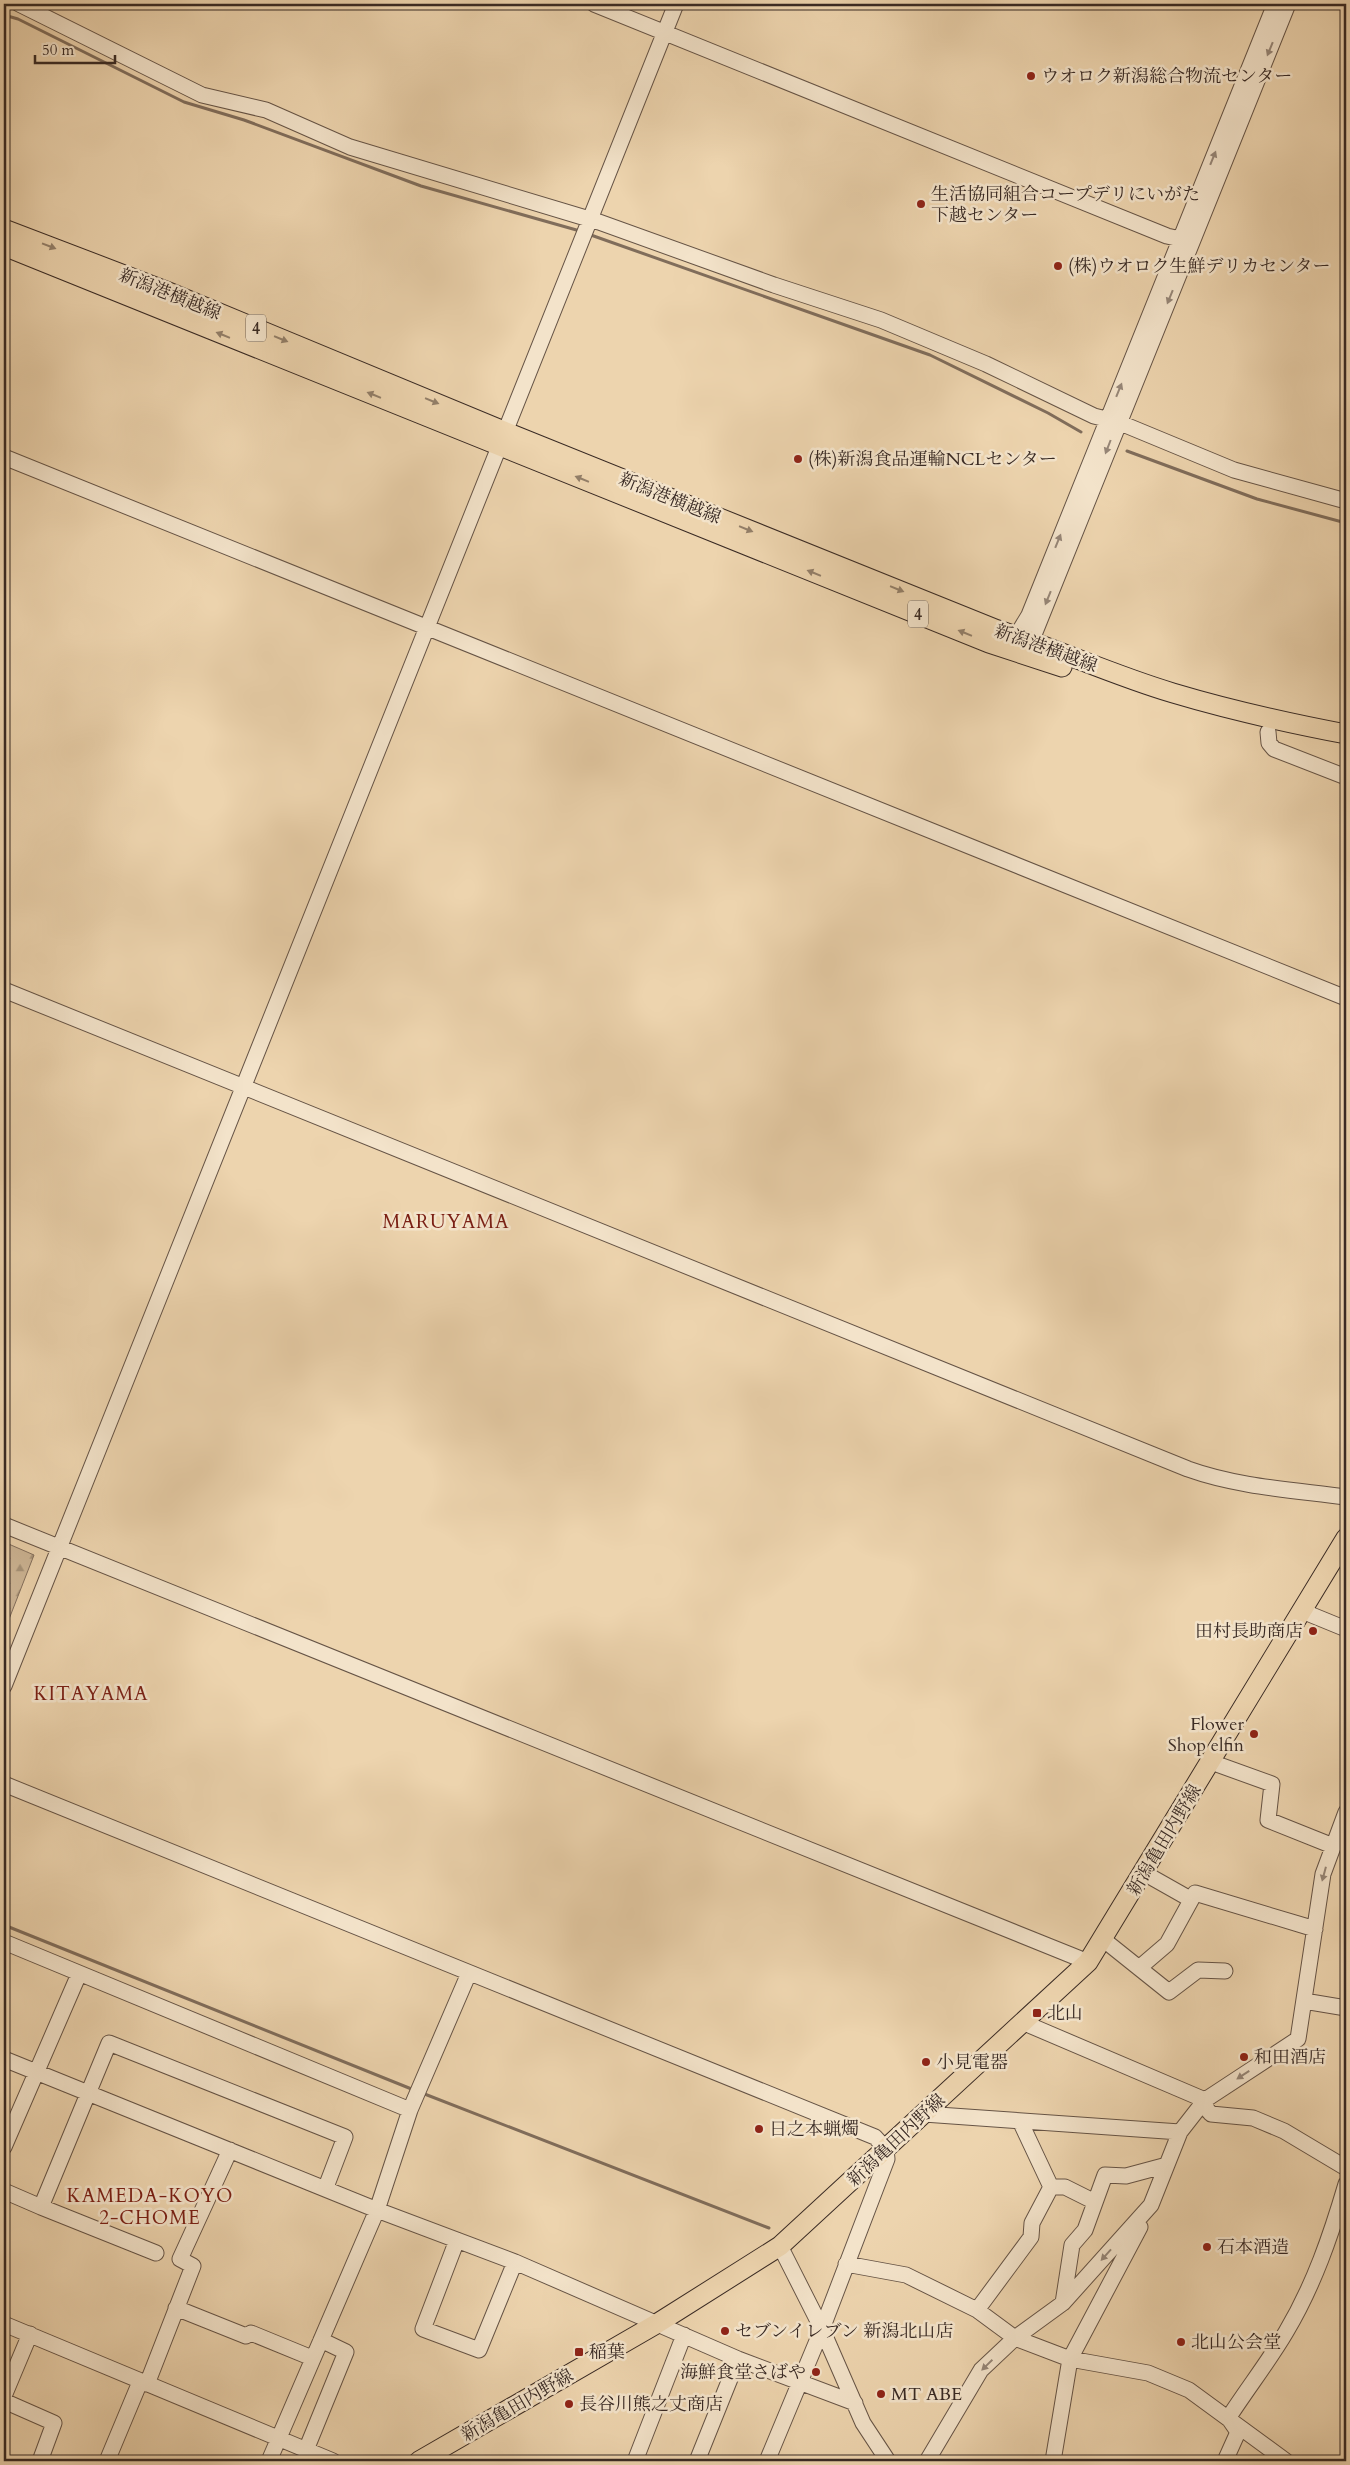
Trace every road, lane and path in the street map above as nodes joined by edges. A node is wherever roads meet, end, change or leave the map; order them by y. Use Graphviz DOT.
graph roads {
  1 [pos="19,4"];
  2 [pos="594,4"];
  3 [pos="676,4"];
  4 [pos="1275,4"];
  5 [pos="1288,4"];
  6 [pos="665,32"];
  7 [pos="589,219"];
  8 [pos="4,229"];
  9 [pos="1180,240"];
  10 [pos="4,246"];
  11 [pos="1112,421"];
  12 [pos="503,439"];
  13 [pos="4,457"];
  14 [pos="1346,501"];
  15 [pos="427,627"];
  16 [pos="1021,645"];
  17 [pos="1268,732"];
  18 [pos="1346,734"];
  19 [pos="1346,747"];
  20 [pos="1346,777"];
  21 [pos="4,990"];
  22 [pos="1346,998"];
  23 [pos="242,1086"];
  24 [pos="1346,1497"];
  25 [pos="4,1525"];
  26 [pos="1346,1538"];
  27 [pos="59,1548"];
  28 [pos="1302,1611"];
  29 [pos="1346,1629"];
  30 [pos="4,1686"];
  31 [pos="1211,1762"];
  32 [pos="4,1784"];
  33 [pos="1346,1812"];
  34 [pos="1333,1846"];
  35 [pos="1144,1873"];
  36 [pos="1190,1899"];
  37 [pos="1314,1929"];
  38 [pos="1104,1940"];
  39 [pos="4,1942"];
  40 [pos="1088,1962"];
  41 [pos="1139,1968"];
  42 [pos="1225,1971"];
  43 [pos="469,1973"];
  44 [pos="79,1974"];
  45 [pos="1304,2001"];
  46 [pos="1346,2008"];
  47 [pos="1022,2022"];
  48 [pos="4,2059"];
  49 [pos="36,2071"];
  50 [pos="87,2093"];
  51 [pos="1205,2100"];
  52 [pos="410,2110"];
  53 [pos="924,2114"];
  54 [pos="1020,2121"];
  55 [pos="1180,2132"];
  56 [pos="4,2147"];
  57 [pos="886,2149"];
  58 [pos="230,2150"];
  59 [pos="1167,2165"];
  60 [pos="1346,2168"];
  61 [pos="1346,2184"];
  62 [pos="326,2187"];
  63 [pos="1050,2187"];
  64 [pos="4,2191"];
  65 [pos="1095,2202"];
  66 [pos="1151,2205"];
  67 [pos="41,2208"];
  68 [pos="377,2210"];
  69 [pos="457,2240"];
  70 [pos="780,2246"];
  71 [pos="156,2254"];
  72 [pos="515,2262"];
  73 [pos="846,2264"];
  74 [pos="1063,2303"];
  75 [pos="176,2308"];
  76 [pos="977,2310"];
  77 [pos="658,2323"];
  78 [pos="4,2324"];
  79 [pos="822,2329"];
  80 [pos="30,2334"];
  81 [pos="684,2335"];
  82 [pos="1015,2338"];
  83 [pos="320,2340"];
  84 [pos="312,2358"];
  85 [pos="738,2359"];
  86 [pos="1070,2359"];
  87 [pos="144,2383"];
  88 [pos="798,2383"];
  89 [pos="4,2396"];
  90 [pos="4,2401"];
  91 [pos="855,2403"];
  92 [pos="1229,2417"];
  93 [pos="279,2438"];
  94 [pos="306,2450"];
  95 [pos="40,2461"];
  96 [pos="107,2461"];
  97 [pos="269,2461"];
  98 [pos="333,2461"];
  99 [pos="419,2461"];
  100 [pos="634,2461"];
  101 [pos="697,2461"];
  102 [pos="767,2461"];
  103 [pos="888,2461"];
  104 [pos="927,2461"];
  105 [pos="1053,2461"];
  106 [pos="1225,2461"];
  107 [pos="1286,2461"];
  1 -- 7 [label="street"];
  2 -- 6 [label="street"];
  3 -- 6 [label="street"];
  9 -- 4 [label="street, one-way"];
  5 -- 11 [label="street, one-way"];
  6 -- 7 [label="street"];
  6 -- 9 [label="street"];
  7 -- 11 [label="street"];
  7 -- 12 [label="street"];
  8 -- 12 [label="main road, 新潟港横越線 / 4, one-way"];
  11 -- 9 [label="street, one-way"];
  12 -- 10 [label="main road, 新潟港横越線 / 4, one-way"];
  11 -- 14 [label="street"];
  11 -- 16 [label="street"];
  12 -- 15 [label="street"];
  12 -- 16 [label="main road, 新潟港横越線 / 4"];
  13 -- 15 [label="street"];
  15 -- 22 [label="street"];
  15 -- 23 [label="street"];
  16 -- 17 [label="main road, 新潟港横越線 / 4"];
  16 -- 18 [label="main road, 新潟港横越線 / 4"];
  17 -- 19 [label="main road, 新潟港横越線 / 4"];
  17 -- 20 [label="street"];
  21 -- 23 [label="street"];
  23 -- 24 [label="street"];
  23 -- 27 [label="street"];
  25 -- 27 [label="street"];
  26 -- 28 [label="main road, 新潟亀田内野線"];
  27 -- 30 [label="street"];
  27 -- 40 [label="street"];
  28 -- 29 [label="street"];
  28 -- 31 [label="main road, 新潟亀田内野線"];
  31 -- 34 [label="street"];
  31 -- 35 [label="main road, 新潟亀田内野線"];
  32 -- 43 [label="street"];
  33 -- 34 [label="street"];
  34 -- 37 [label="street, one-way"];
  35 -- 36 [label="street"];
  35 -- 38 [label="main road, 新潟亀田内野線"];
  36 -- 37 [label="street"];
  36 -- 41 [label="street"];
  37 -- 45 [label="street"];
  38 -- 40 [label="main road, 新潟亀田内野線"];
  38 -- 41 [label="street"];
  39 -- 44 [label="street"];
  40 -- 47 [label="main road, 新潟亀田内野線"];
  41 -- 42 [label="street"];
  43 -- 52 [label="street"];
  43 -- 57 [label="street"];
  44 -- 49 [label="street"];
  44 -- 52 [label="street"];
  45 -- 46 [label="street"];
  45 -- 51 [label="street, one-way"];
  47 -- 51 [label="street"];
  47 -- 53 [label="main road, 新潟亀田内野線"];
  48 -- 49 [label="street"];
  49 -- 50 [label="street"];
  49 -- 56 [label="street"];
  50 -- 58 [label="street"];
  50 -- 62 [label="street"];
  50 -- 67 [label="street"];
  51 -- 55 [label="street"];
  51 -- 60 [label="street"];
  52 -- 68 [label="street"];
  53 -- 54 [label="street"];
  53 -- 57 [label="main road, 新潟亀田内野線"];
  54 -- 55 [label="street"];
  54 -- 63 [label="street"];
  55 -- 59 [label="street"];
  57 -- 70 [label="main road, 新潟亀田内野線"];
  57 -- 73 [label="street"];
  58 -- 62 [label="street"];
  58 -- 75 [label="street"];
  59 -- 65 [label="street"];
  59 -- 66 [label="street"];
  61 -- 92 [label="street"];
  62 -- 68 [label="street"];
  63 -- 65 [label="street"];
  63 -- 76 [label="street"];
  64 -- 67 [label="street"];
  65 -- 74 [label="street"];
  66 -- 74 [label="street, one-way"];
  66 -- 86 [label="street"];
  67 -- 71 [label="street"];
  68 -- 69 [label="street"];
  68 -- 83 [label="street"];
  69 -- 72 [label="street"];
  69 -- 72 [label="street"];
  70 -- 77 [label="main road, 新潟亀田内野線"];
  70 -- 79 [label="street"];
  72 -- 77 [label="street"];
  73 -- 76 [label="street"];
  73 -- 79 [label="street"];
  74 -- 82 [label="street"];
  75 -- 84 [label="street"];
  75 -- 87 [label="street"];
  76 -- 82 [label="street"];
  77 -- 81 [label="street"];
  77 -- 99 [label="main road, 新潟亀田内野線"];
  78 -- 80 [label="street"];
  79 -- 88 [label="street"];
  79 -- 91 [label="street"];
  80 -- 87 [label="street"];
  80 -- 89 [label="street"];
  81 -- 85 [label="street"];
  81 -- 100 [label="street"];
  82 -- 86 [label="street"];
  82 -- 104 [label="street, one-way"];
  83 -- 84 [label="street"];
  83 -- 94 [label="street"];
  84 -- 93 [label="street"];
  85 -- 88 [label="street"];
  85 -- 101 [label="street"];
  86 -- 92 [label="street"];
  86 -- 105 [label="street"];
  87 -- 93 [label="street"];
  87 -- 96 [label="street"];
  88 -- 91 [label="street"];
  88 -- 102 [label="street"];
  90 -- 95 [label="street"];
  91 -- 103 [label="street"];
  92 -- 106 [label="street"];
  92 -- 107 [label="street"];
  93 -- 94 [label="street"];
  93 -- 97 [label="street"];
  94 -- 98 [label="street"];
}
